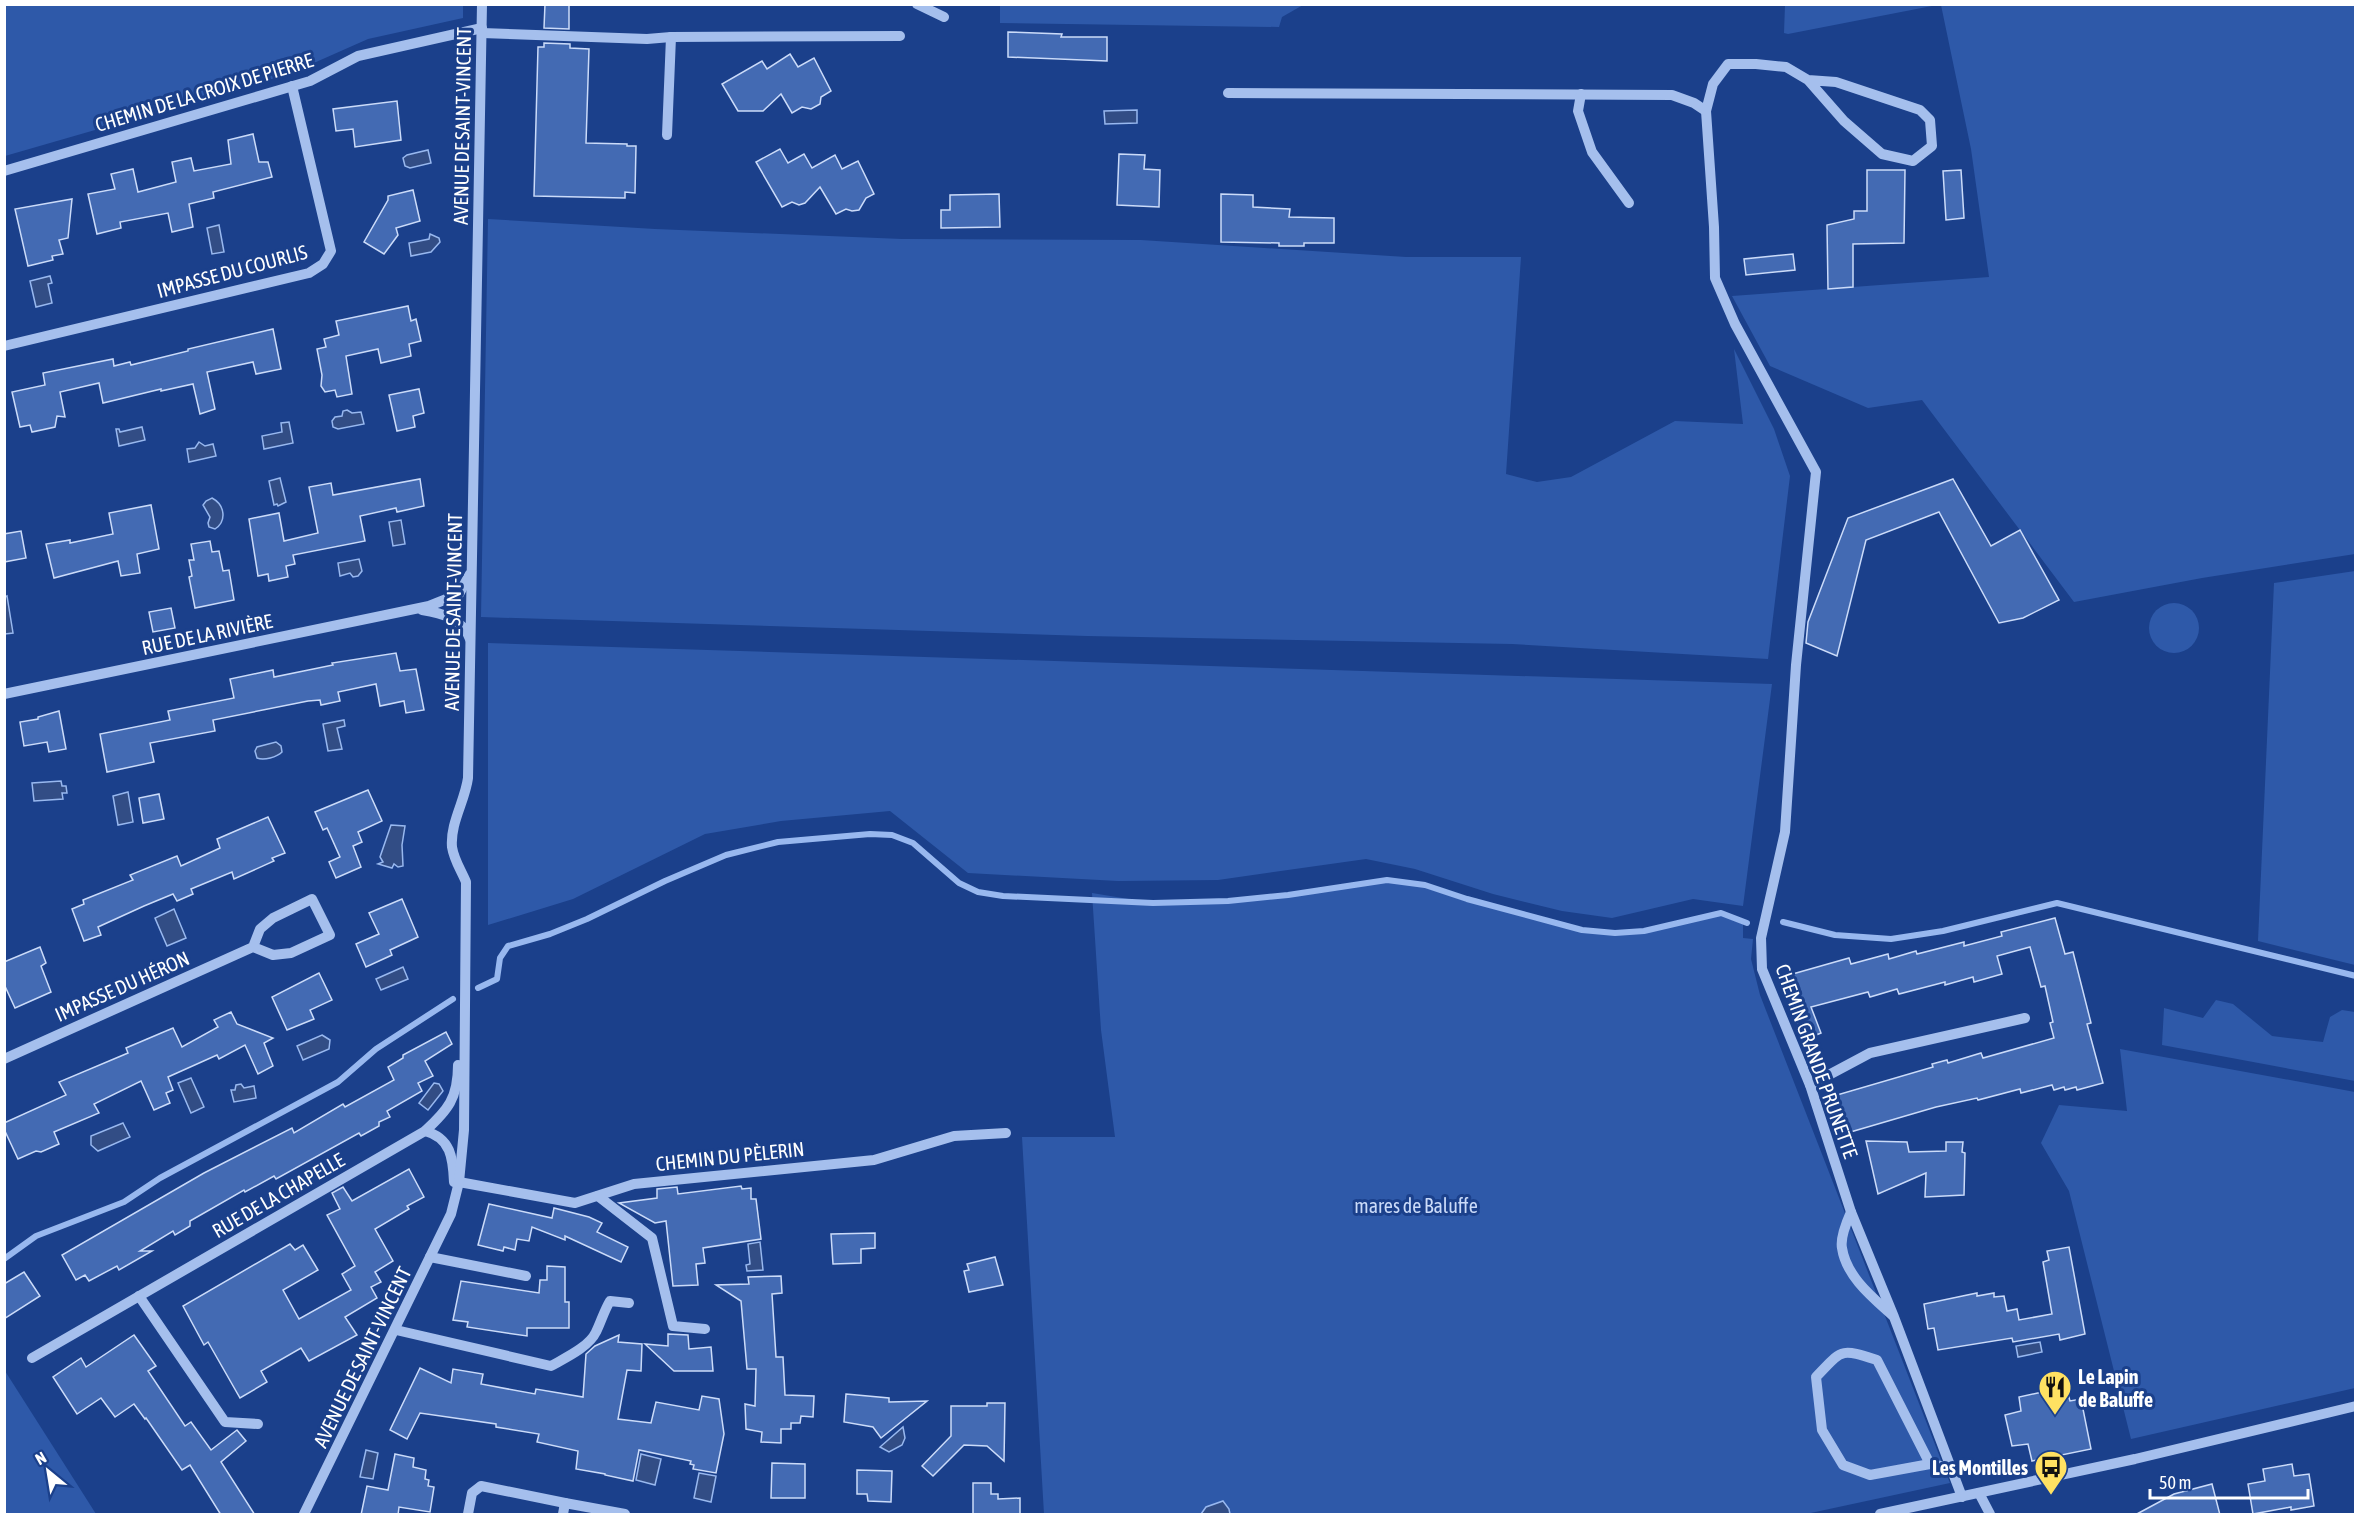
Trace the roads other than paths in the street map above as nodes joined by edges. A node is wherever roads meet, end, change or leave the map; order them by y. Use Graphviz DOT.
graph roads {
  1 [pos="482,4"];
  2 [pos="917,4"];
  3 [pos="944,17"];
  4 [pos="482,30"];
  5 [pos="900,36"];
  6 [pos="671,37"];
  7 [pos="1808,80"];
  8 [pos="292,86"];
  9 [pos="1228,93"];
  10 [pos="1581,94"];
  11 [pos="1706,111"];
  12 [pos="667,135"];
  13 [pos="4,171"];
  14 [pos="1629,203"];
  15 [pos="4,346"];
  16 [pos="472,565"];
  17 [pos="416,608"];
  18 [pos="470,640"];
  19 [pos="4,694"];
  20 [pos="254,947"];
  21 [pos="465,1010"];
  22 [pos="2025,1018"];
  23 [pos="4,1059"];
  24 [pos="1810,1085"];
  25 [pos="425,1131"];
  26 [pos="1006,1133"];
  27 [pos="459,1182"];
  28 [pos="598,1196"];
  29 [pos="1851,1212"];
  30 [pos="451,1214"];
  31 [pos="430,1257"];
  32 [pos="526,1276"];
  33 [pos="140,1296"];
  34 [pos="629,1304"];
  35 [pos="1894,1317"];
  36 [pos="705,1329"];
  37 [pos="396,1330"];
  38 [pos="32,1358"];
  39 [pos="2355,1406"];
  40 [pos="258,1424"];
  41 [pos="1930,1464"];
  42 [pos="1951,1468"];
  43 [pos="1979,1493"];
  44 [pos="1962,1497"];
  45 [pos="565,1503"];
  46 [pos="304,1515"];
  47 [pos="468,1515"];
  48 [pos="563,1515"];
  49 [pos="625,1515"];
  50 [pos="1880,1515"];
  51 [pos="1990,1515"];
  1 -- 4 [label="street, AVENUE DE SAINT-VINCENT"];
  2 -- 3 [label="street"];
  4 -- 6 [label="street, CHEMIN DE LA CROIX DE PIERRE"];
  4 -- 8 [label="street, CHEMIN DE LA CROIX DE PIERRE"];
  4 -- 16 [label="street, AVENUE DE SAINT-VINCENT"];
  5 -- 6 [label="street, CHEMIN DE LA CROIX DE PIERRE"];
  6 -- 12 [label="street"];
  7 -- 7 [label="street"];
  7 -- 11 [label="street"];
  8 -- 13 [label="street, CHEMIN DE LA CROIX DE PIERRE"];
  8 -- 15 [label="street, IMPASSE DU COURLIS"];
  9 -- 10 [label="street"];
  10 -- 11 [label="street"];
  10 -- 14 [label="street"];
  11 -- 24 [label="street, CHEMIN GRANDE PRUNETTE"];
  16 -- 17 [label="street, RUE DE LA RIVIÈRE"];
  16 -- 18 [label="street, AVENUE DE SAINT-VINCENT"];
  17 -- 18 [label="street, RUE DE LA RIVIÈRE"];
  17 -- 19 [label="street, RUE DE LA RIVIÈRE"];
  18 -- 21 [label="street, AVENUE DE SAINT-VINCENT"];
  20 -- 20 [label="street"];
  20 -- 23 [label="street, IMPASSE DU HÉRON"];
  21 -- 25 [label="street, RUE DE LA CHAPELLE"];
  21 -- 27 [label="street, AVENUE DE SAINT-VINCENT"];
  22 -- 24 [label="street"];
  24 -- 29 [label="street, CHEMIN GRANDE PRUNETTE"];
  25 -- 30 [label="street, AVENUE DE SAINT-VINCENT"];
  25 -- 33 [label="street, RUE DE LA CHAPELLE"];
  26 -- 28 [label="street, CHEMIN DU PÈLERIN"];
  27 -- 28 [label="street, CHEMIN DU PÈLERIN"];
  27 -- 30 [label="street, AVENUE DE SAINT-VINCENT"];
  28 -- 36 [label="street"];
  29 -- 35 [label="street, CHEMIN GRANDE PRUNETTE"];
  29 -- 35 [label="street"];
  30 -- 31 [label="street, AVENUE DE SAINT-VINCENT"];
  31 -- 32 [label="street"];
  31 -- 37 [label="street, AVENUE DE SAINT-VINCENT"];
  33 -- 38 [label="street, RUE DE LA CHAPELLE"];
  33 -- 40 [label="street"];
  34 -- 37 [label="street"];
  35 -- 42 [label="street, CHEMIN GRANDE PRUNETTE"];
  37 -- 46 [label="street, AVENUE DE SAINT-VINCENT"];
  39 -- 43 [label="street"];
  41 -- 41 [label="street"];
  41 -- 42 [label="street"];
  42 -- 44 [label="street, CHEMIN GRANDE PRUNETTE"];
  43 -- 44 [label="street"];
  43 -- 51 [label="street"];
  44 -- 50 [label="street"];
  45 -- 47 [label="street"];
  45 -- 48 [label="street"];
  45 -- 49 [label="street"];
}
